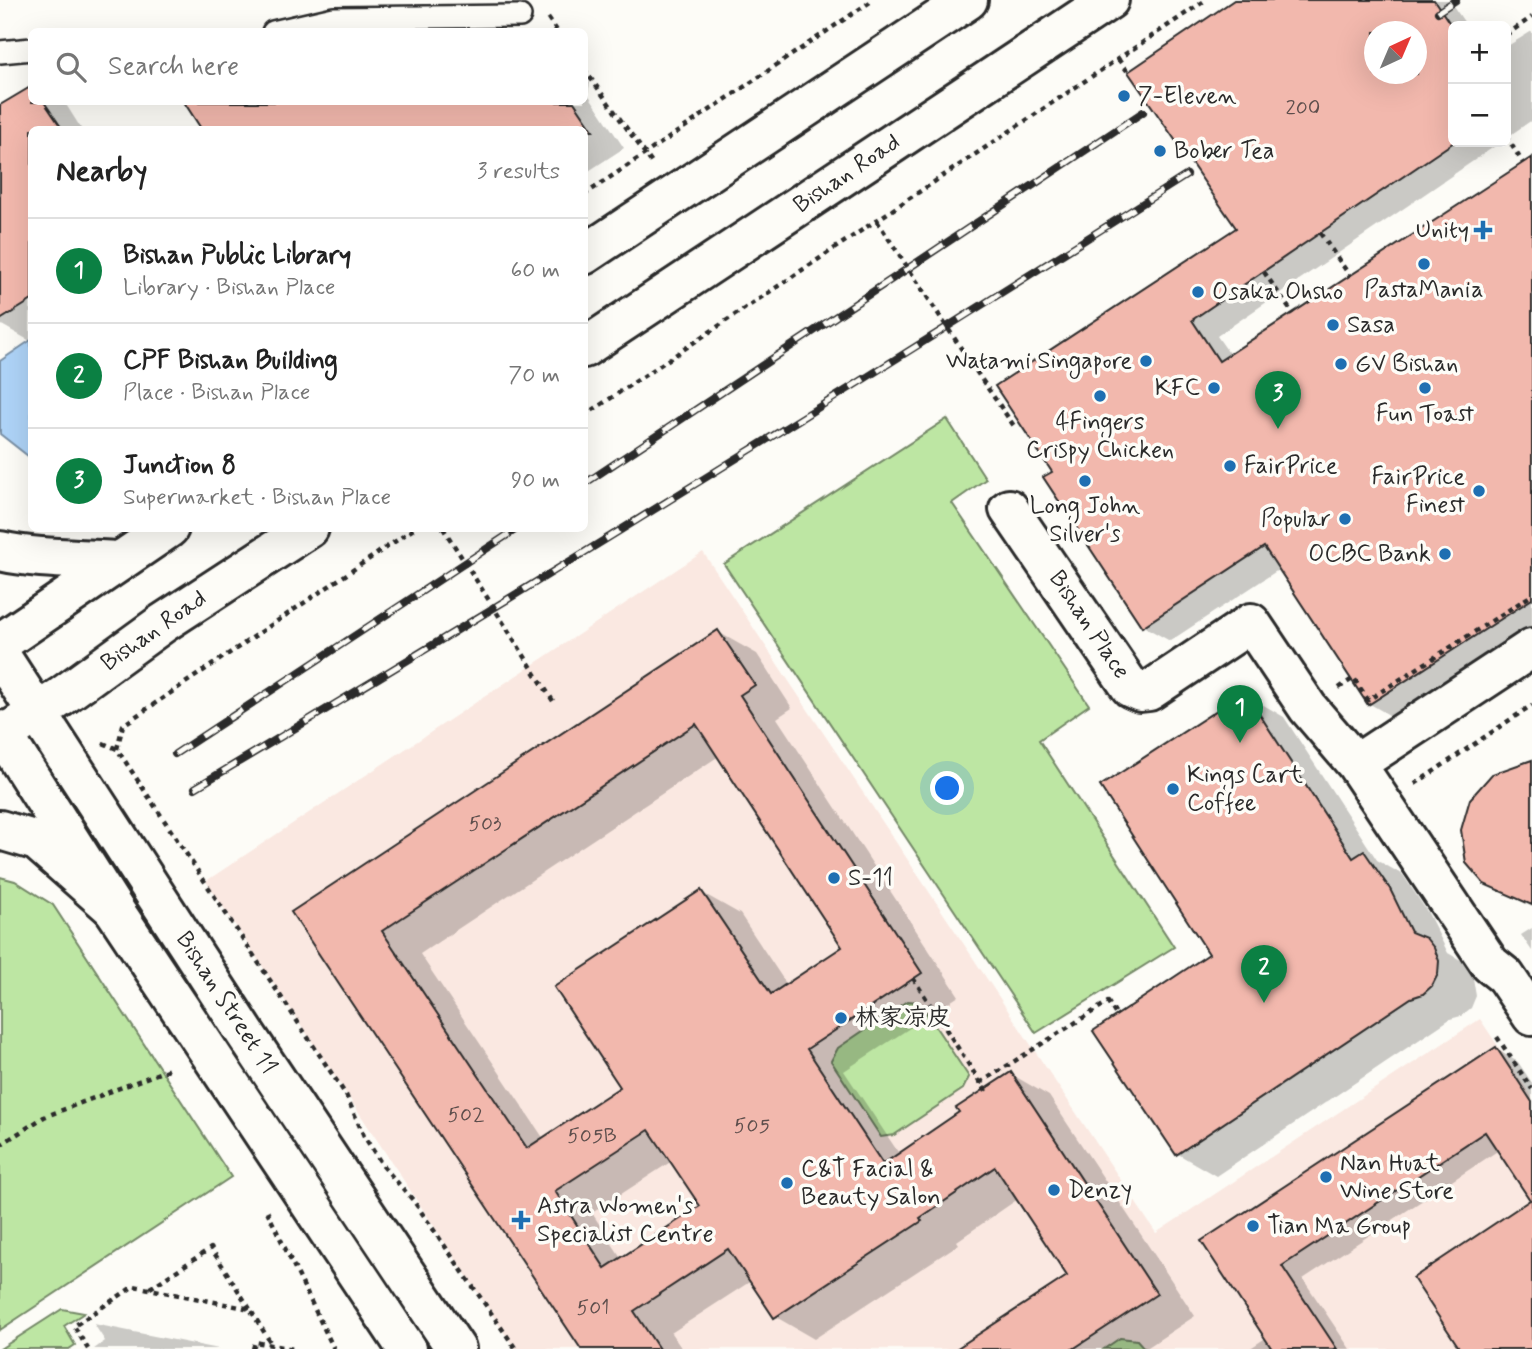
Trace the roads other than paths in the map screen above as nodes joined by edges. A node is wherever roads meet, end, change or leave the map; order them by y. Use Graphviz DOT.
graph roads {
  1 [pos="968,0"];
  2 [pos="1110,0"];
  3 [pos="520,16"];
  4 [pos="290,28"];
  5 [pos="28,49"];
  6 [pos="0,52"];
  7 [pos="588,252"];
  8 [pos="588,345"];
  9 [pos="1009,509"];
  10 [pos="163,532"];
  11 [pos="303,532"];
  12 [pos="0,551"];
  13 [pos="120,561"];
  14 [pos="0,643"];
  15 [pos="1532,648"];
  16 [pos="0,655"];
  17 [pos="1532,674"];
  18 [pos="39,712"];
  19 [pos="1,734"];
  20 [pos="1369,785"];
  21 [pos="0,830"];
  22 [pos="113,908"];
  23 [pos="1496,975"];
  24 [pos="1532,1016"];
  25 [pos="1532,1043"];
  26 [pos="407,1349"];
  27 [pos="456,1349"];
  1 -- 7 [label="street"];
  2 -- 8 [label="street, Bishan Road"];
  3 -- 4 [label="lane"];
  5 -- 6 [label="lane"];
  9 -- 20 [label="street, Bishan Place"];
  10 -- 13 [label="street"];
  11 -- 18 [label="street, Bishan Road"];
  12 -- 13 [label="street"];
  13 -- 14 [label="street"];
  15 -- 20 [label="street"];
  16 -- 18 [label="street, Bishan Street 11"];
  17 -- 20 [label="street"];
  18 -- 19 [label="street, Bishan Road"];
  18 -- 27 [label="street, Bishan Street 11"];
  19 -- 22 [label="street, Bishan Street 11"];
  20 -- 23 [label="street, Bishan Place"];
  21 -- 22 [label="street"];
  22 -- 26 [label="street, Bishan Street 11"];
  23 -- 24 [label="street, Bishan Place"];
  23 -- 25 [label="street, Bishan Place"];
}
